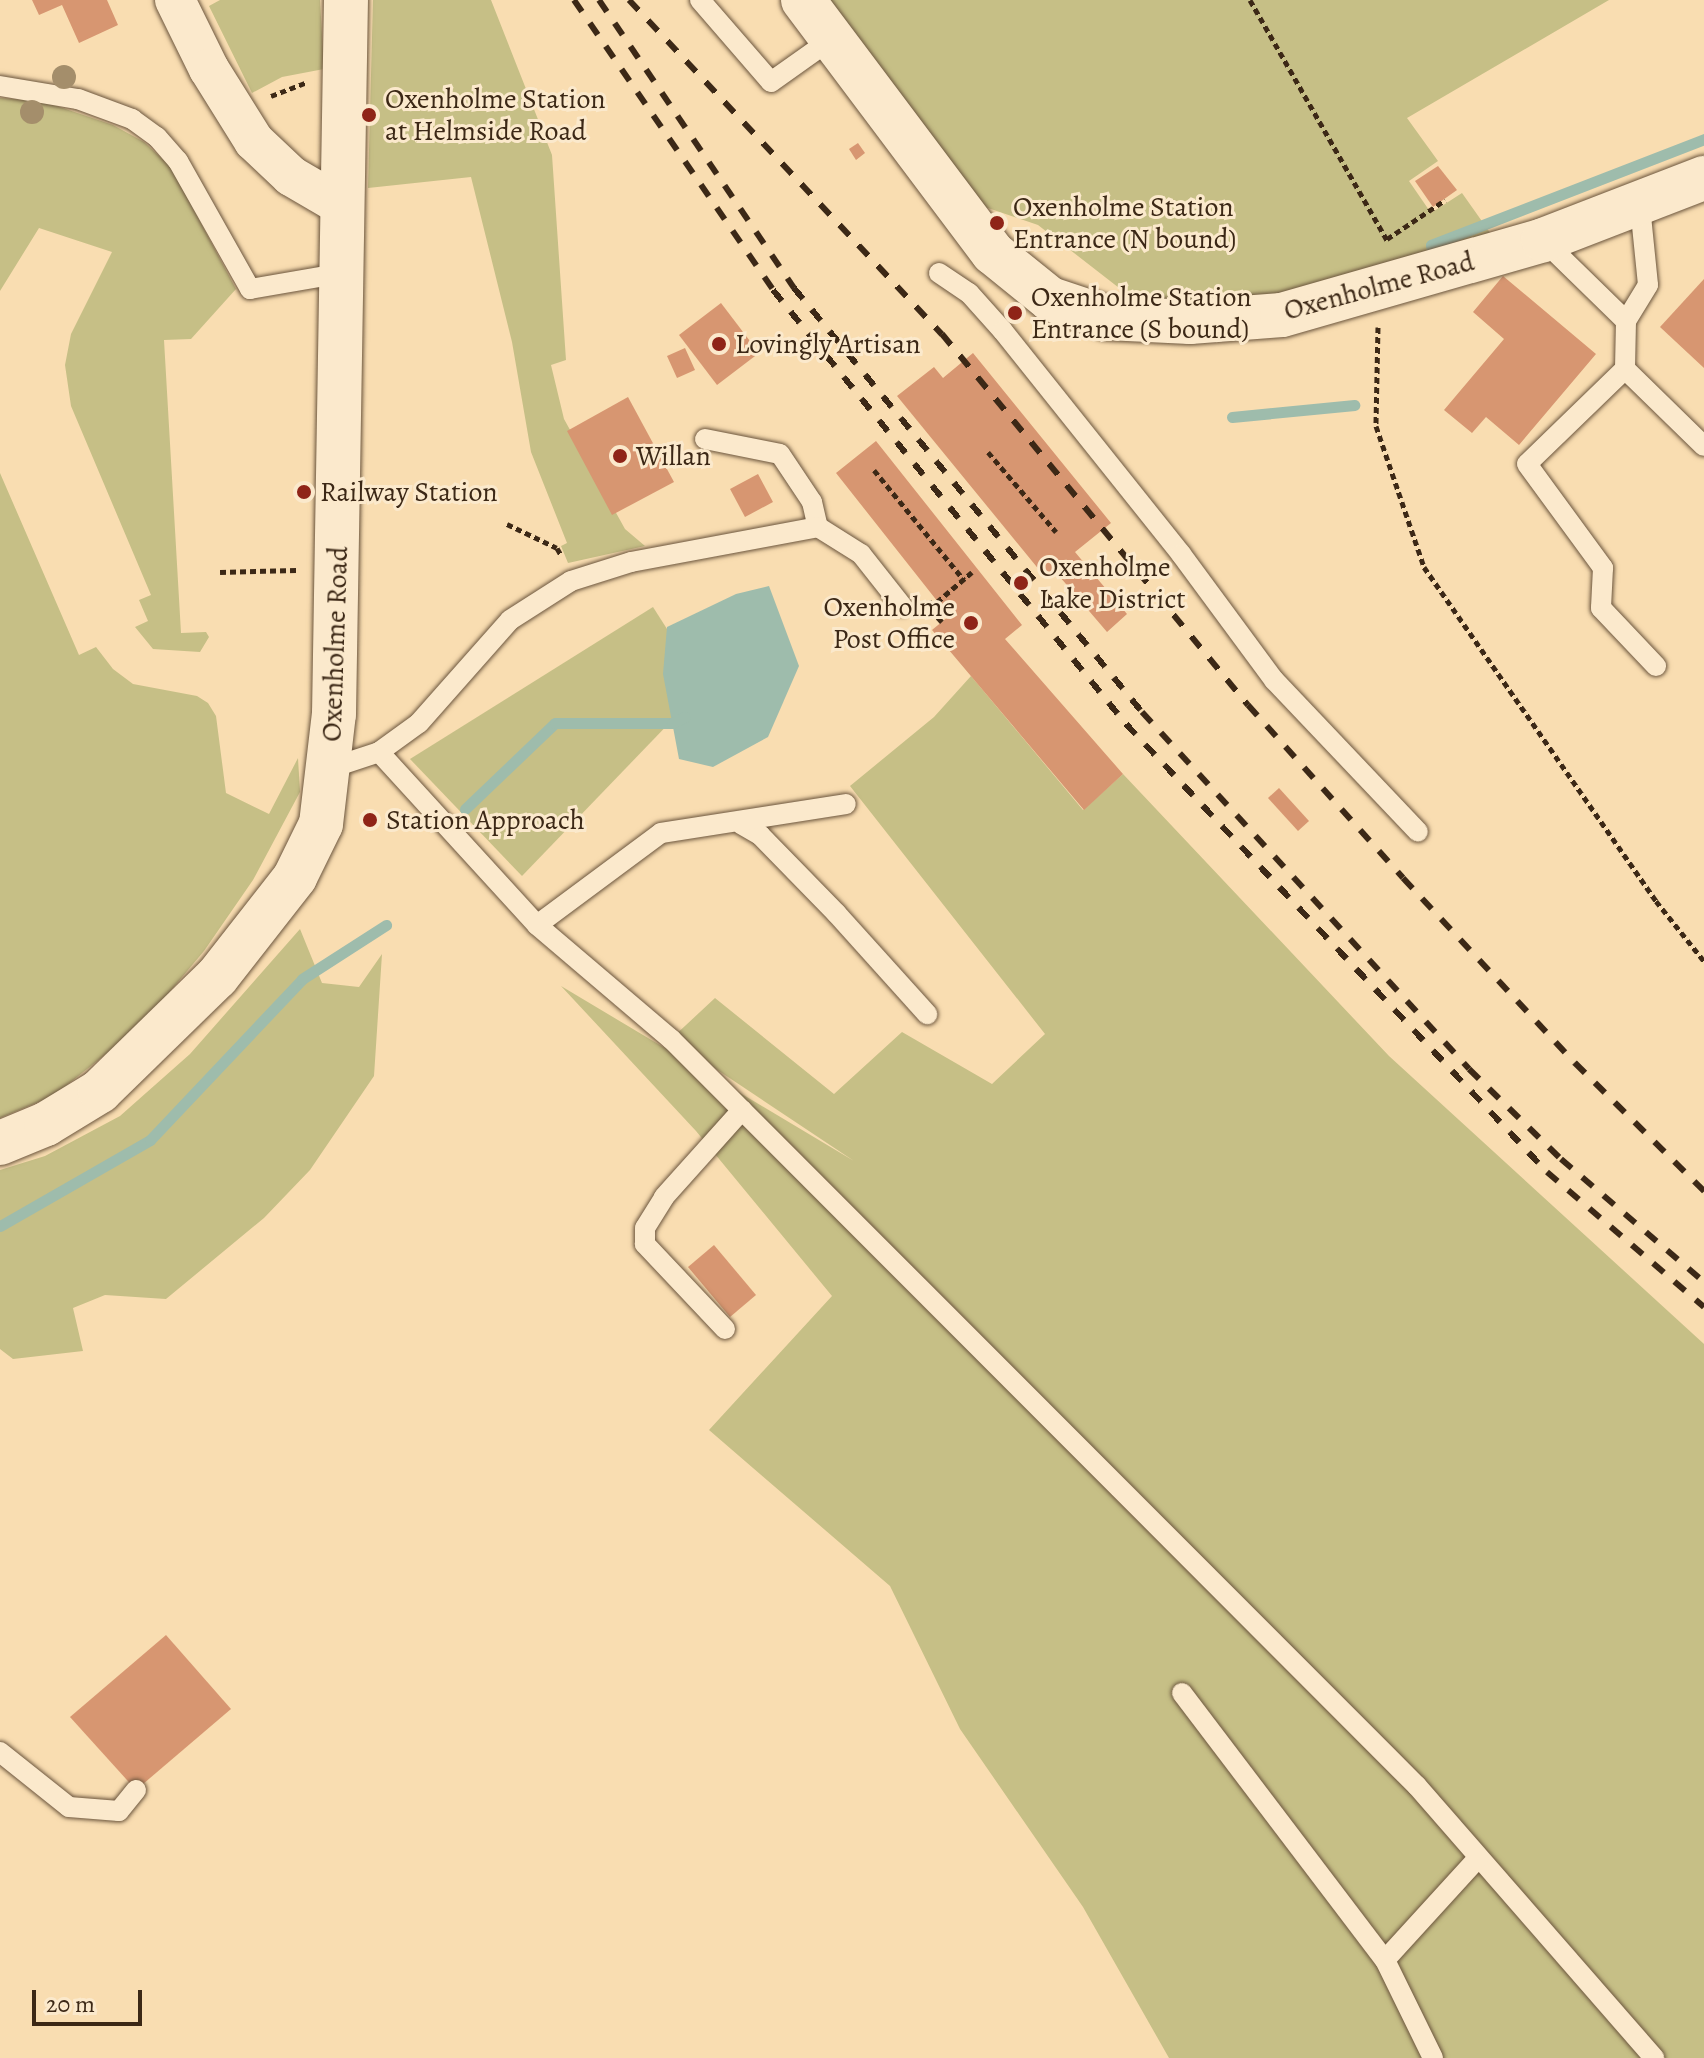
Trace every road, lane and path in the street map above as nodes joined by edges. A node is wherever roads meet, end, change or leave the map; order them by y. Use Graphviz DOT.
graph roads {
  1 [pos="175,0"];
  2 [pos="346,0"];
  3 [pos="700,0"];
  4 [pos="803,0"];
  5 [pos="1250,0"];
  6 [pos="830,40"];
  7 [pos="312,80"];
  8 [pos="0,86"];
  9 [pos="261,101"];
  10 [pos="1704,178"];
  11 [pos="1445,200"];
  12 [pos="1640,206"];
  13 [pos="344,207"];
  14 [pos="1387,239"];
  15 [pos="1543,240"];
  16 [pos="343,273"];
  17 [pos="939,273"];
  18 [pos="1395,285"];
  19 [pos="1626,321"];
  20 [pos="1625,369"];
  21 [pos="705,439"];
  22 [pos="1704,446"];
  23 [pos="988,452"];
  24 [pos="874,470"];
  25 [pos="507,524"];
  26 [pos="818,527"];
  27 [pos="1056,532"];
  28 [pos="557,548"];
  29 [pos="304,570"];
  30 [pos="220,572"];
  31 [pos="972,572"];
  32 [pos="964,580"];
  33 [pos="925,603"];
  34 [pos="902,606"];
  35 [pos="942,622"];
  36 [pos="1656,666"];
  37 [pos="379,752"];
  38 [pos="331,768"];
  39 [pos="846,804"];
  40 [pos="741,824"];
  41 [pos="1418,832"];
  42 [pos="537,925"];
  43 [pos="1704,961"];
  44 [pos="927,1014"];
  45 [pos="742,1110"];
  46 [pos="0,1143"];
  47 [pos="725,1329"];
  48 [pos="1182,1693"];
  49 [pos="0,1752"];
  50 [pos="136,1790"];
  51 [pos="1479,1857"];
  52 [pos="1385,1960"];
  53 [pos="1433,2058"];
  54 [pos="1654,2058"];
  1 -- 13 [label="street"];
  2 -- 13 [label="main road, Oxenholme Road"];
  3 -- 6 [label="lane"];
  4 -- 6 [label="main road, Oxenholme Road"];
  5 -- 14 [label="path"];
  6 -- 18 [label="main road, Oxenholme Road"];
  7 -- 9 [label="path"];
  8 -- 16 [label="lane"];
  10 -- 12 [label="main road, Oxenholme Road"];
  11 -- 14 [label="path"];
  12 -- 15 [label="main road, Oxenholme Road"];
  12 -- 19 [label="lane"];
  13 -- 16 [label="main road, Oxenholme Road"];
  14 -- 18 [label="path"];
  15 -- 18 [label="main road, Oxenholme Road"];
  15 -- 19 [label="lane"];
  16 -- 38 [label="main road, Oxenholme Road"];
  17 -- 41 [label="lane"];
  18 -- 43 [label="path"];
  19 -- 20 [label="lane"];
  20 -- 22 [label="lane"];
  20 -- 36 [label="lane"];
  21 -- 26 [label="lane"];
  23 -- 27 [label="path"];
  24 -- 32 [label="path"];
  25 -- 28 [label="path"];
  26 -- 34 [label="lane"];
  26 -- 37 [label="lane"];
  29 -- 30 [label="path"];
  31 -- 32 [label="path"];
  32 -- 33 [label="path"];
  33 -- 34 [label="path"];
  33 -- 35 [label="path"];
  37 -- 38 [label="lane"];
  37 -- 42 [label="lane"];
  38 -- 46 [label="main road, Oxenholme Road"];
  39 -- 40 [label="lane"];
  40 -- 42 [label="lane"];
  40 -- 44 [label="lane"];
  42 -- 45 [label="lane"];
  45 -- 47 [label="lane"];
  45 -- 51 [label="lane"];
  48 -- 52 [label="lane"];
  49 -- 50 [label="lane"];
  51 -- 52 [label="lane"];
  51 -- 54 [label="lane"];
  52 -- 53 [label="lane"];
}
